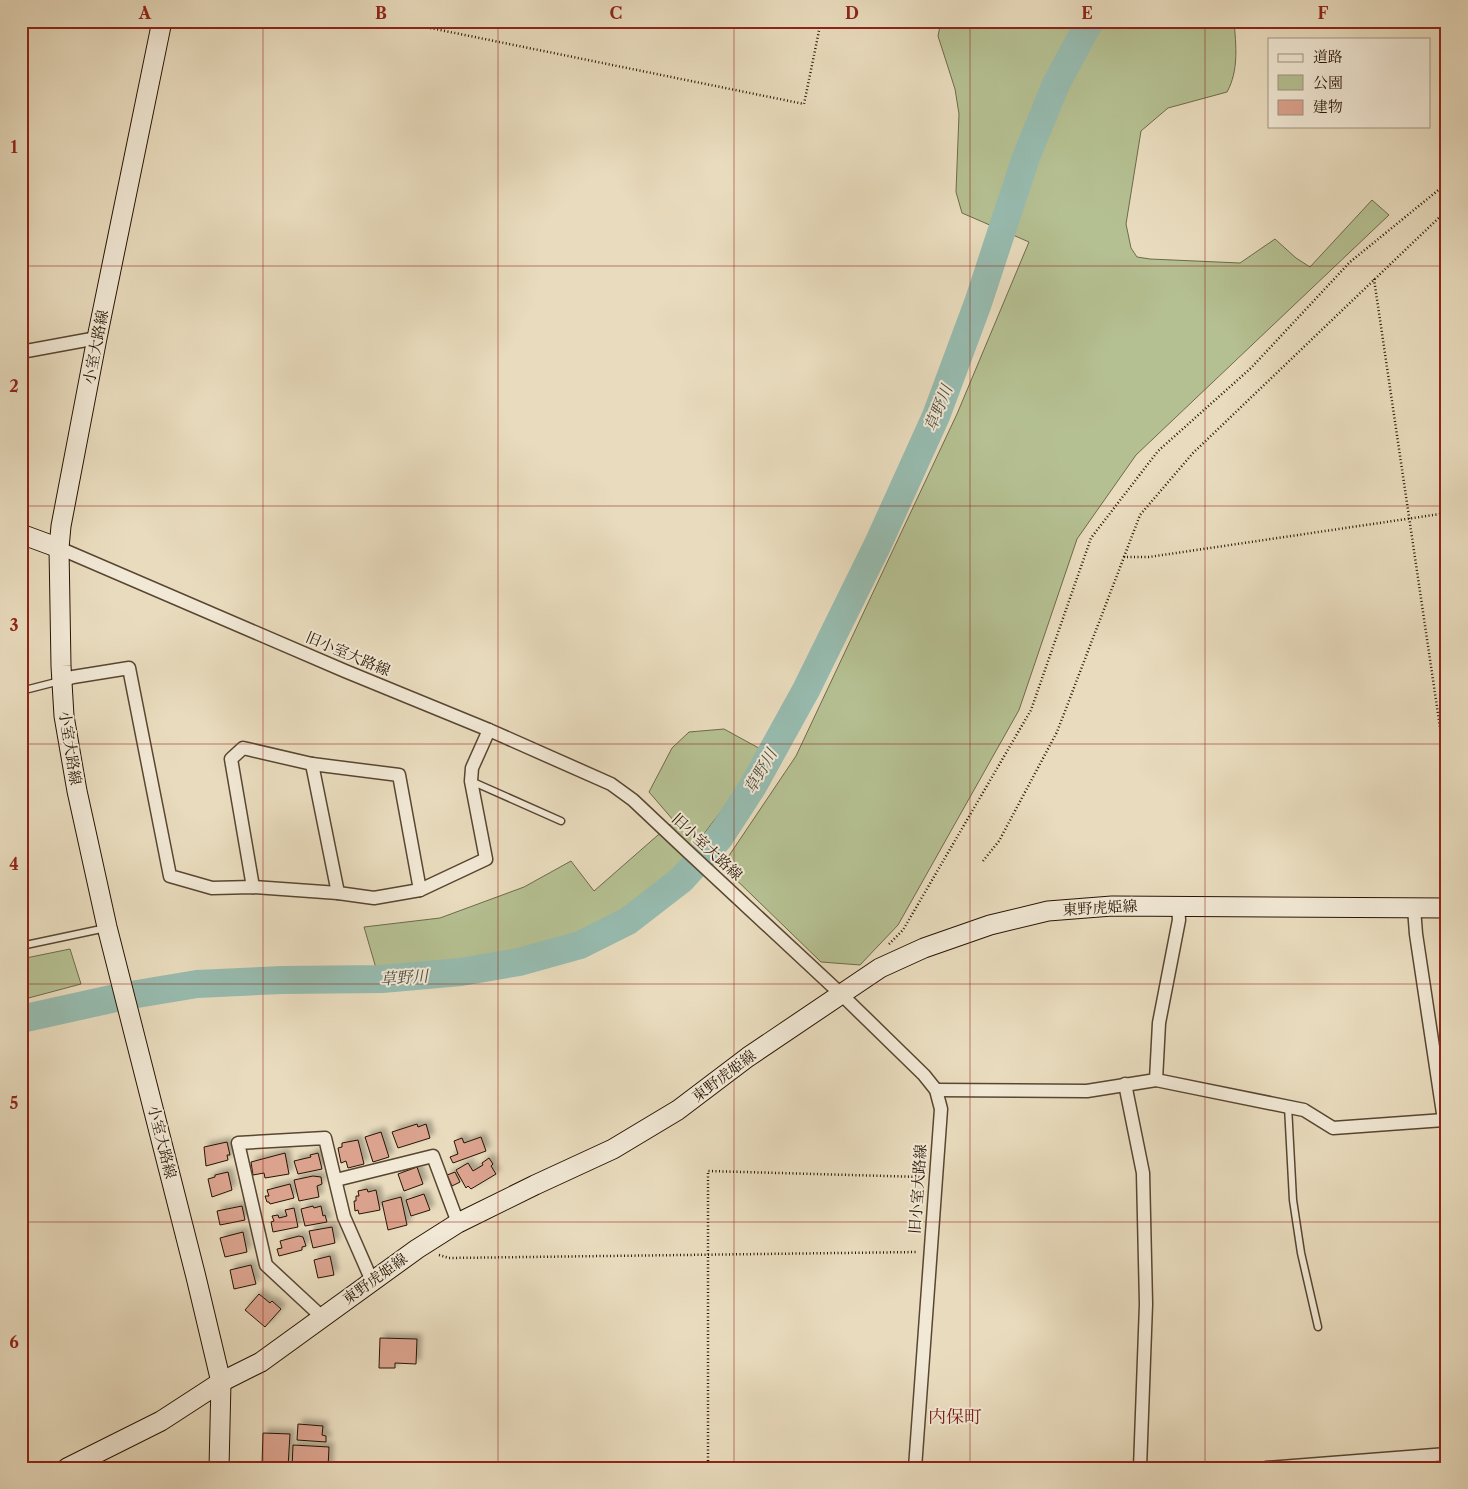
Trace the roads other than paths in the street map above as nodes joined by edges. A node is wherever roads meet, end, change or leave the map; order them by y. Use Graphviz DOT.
graph roads {
  1 [pos="162,21"];
  2 [pos="97,338"];
  3 [pos="21,352"];
  4 [pos="21,534"];
  5 [pos="59,548"];
  6 [pos="61,680"];
  7 [pos="21,691"];
  8 [pos="489,730"];
  9 [pos="312,764"];
  10 [pos="471,780"];
  11 [pos="561,821"];
  12 [pos="253,887"];
  13 [pos="420,890"];
  14 [pos="338,893"];
  15 [pos="1178,906"];
  16 [pos="1414,908"];
  17 [pos="1447,908"];
  18 [pos="108,931"];
  19 [pos="21,946"];
  20 [pos="842,995"];
  21 [pos="1156,1080"];
  22 [pos="1124,1084"];
  23 [pos="936,1090"];
  24 [pos="1288,1106"];
  25 [pos="1445,1123"];
  26 [pos="336,1180"];
  27 [pos="458,1223"];
  28 [pos="372,1281"];
  29 [pos="322,1317"];
  30 [pos="1318,1327"];
  31 [pos="221,1382"];
  32 [pos="1447,1454"];
  33 [pos="67,1468"];
  34 [pos="219,1468"];
  35 [pos="915,1468"];
  36 [pos="1140,1468"];
  37 [pos="1266,1468"];
  1 -- 2 [label="main road, 小室大路線"];
  2 -- 3 [label="street"];
  2 -- 5 [label="main road, 小室大路線"];
  4 -- 5 [label="main road"];
  5 -- 6 [label="main road, 小室大路線"];
  5 -- 8 [label="street, 旧小室大路線"];
  6 -- 7 [label="lane"];
  6 -- 12 [label="street"];
  6 -- 18 [label="main road, 小室大路線"];
  8 -- 10 [label="street"];
  8 -- 20 [label="street, 旧小室大路線"];
  9 -- 12 [label="street"];
  9 -- 13 [label="street"];
  9 -- 14 [label="street"];
  10 -- 11 [label="lane"];
  10 -- 13 [label="street"];
  12 -- 14 [label="street"];
  13 -- 14 [label="street"];
  15 -- 16 [label="main road, 東野虎姫線"];
  15 -- 20 [label="main road, 東野虎姫線"];
  15 -- 21 [label="street"];
  16 -- 17 [label="main road, 東野虎姫線"];
  16 -- 25 [label="street"];
  18 -- 19 [label="lane"];
  18 -- 31 [label="main road, 小室大路線"];
  20 -- 23 [label="street, 旧小室大路線"];
  20 -- 27 [label="main road, 東野虎姫線"];
  21 -- 22 [label="street"];
  21 -- 24 [label="street"];
  22 -- 23 [label="street"];
  22 -- 36 [label="street"];
  23 -- 35 [label="street, 旧小室大路線"];
  24 -- 25 [label="street"];
  24 -- 30 [label="lane"];
  26 -- 27 [label="street"];
  26 -- 28 [label="street"];
  26 -- 29 [label="street"];
  27 -- 28 [label="main road, 東野虎姫線"];
  28 -- 29 [label="main road, 東野虎姫線"];
  29 -- 31 [label="main road, 東野虎姫線"];
  31 -- 33 [label="main road, 東野虎姫線"];
  31 -- 34 [label="main road, 小室大路線"];
  32 -- 37 [label="street"];
}
